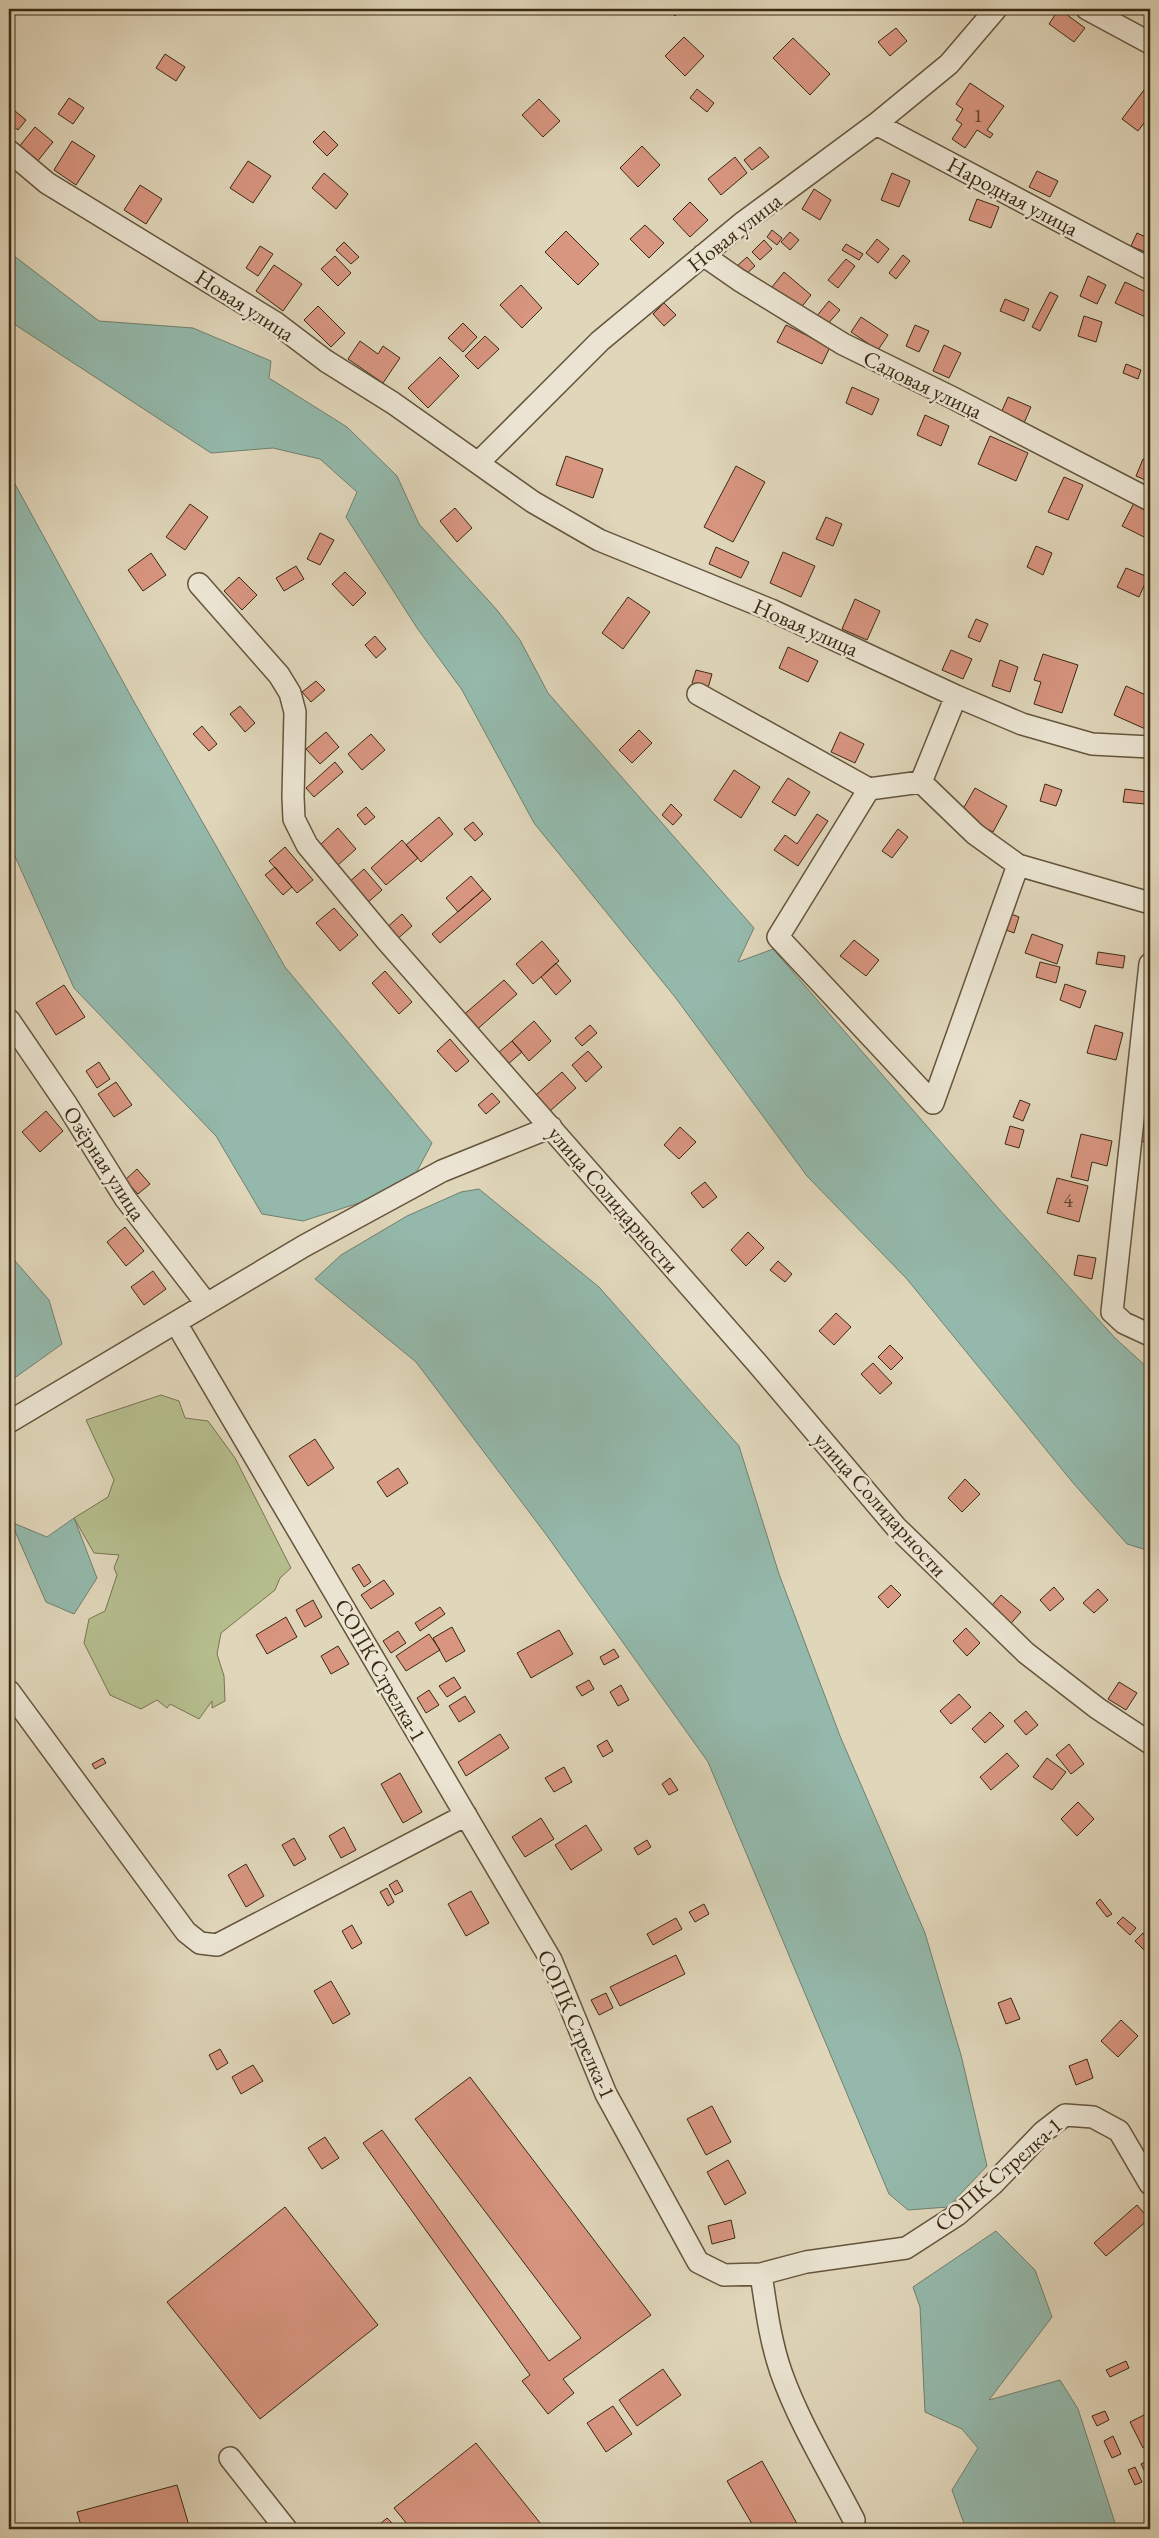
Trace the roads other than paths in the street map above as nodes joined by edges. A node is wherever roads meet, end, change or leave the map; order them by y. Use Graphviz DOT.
graph roads {
  1 [pos="1087,9"];
  2 [pos="992,10"];
  3 [pos="1150,43"];
  4 [pos="876,124"];
  5 [pos="9,151"];
  6 [pos="703,255"];
  7 [pos="1150,268"];
  8 [pos="478,463"];
  9 [pos="1150,500"];
  10 [pos="200,584"];
  11 [pos="698,694"];
  12 [pos="956,696"];
  13 [pos="1150,747"];
  14 [pos="920,782"];
  15 [pos="870,788"];
  16 [pos="1018,865"];
  17 [pos="1150,903"];
  18 [pos="1150,964"];
  19 [pos="9,1020"];
  20 [pos="551,1127"];
  21 [pos="206,1303"];
  22 [pos="176,1323"];
  23 [pos="1150,1335"];
  24 [pos="9,1422"];
  25 [pos="9,1691"];
  26 [pos="1150,1743"];
  27 [pos="466,1816"];
  28 [pos="1150,2184"];
  29 [pos="762,2274"];
  30 [pos="230,2458"];
  31 [pos="854,2520"];
  32 [pos="286,2529"];
  1 -- 3 [label="street"];
  2 -- 4 [label="street, Новая улица"];
  4 -- 6 [label="street, Новая улица"];
  4 -- 7 [label="street, Народная улица"];
  5 -- 8 [label="street, Новая улица"];
  6 -- 8 [label="street, Новая улица"];
  6 -- 9 [label="street, Садовая улица"];
  8 -- 12 [label="street, Новая улица"];
  10 -- 20 [label="street, улица Солидарности"];
  11 -- 15 [label="street"];
  12 -- 13 [label="street, Новая улица"];
  12 -- 14 [label="street"];
  14 -- 15 [label="street"];
  14 -- 16 [label="street"];
  15 -- 16 [label="street"];
  16 -- 17 [label="street"];
  18 -- 23 [label="street"];
  19 -- 21 [label="street, Озёрная улица"];
  20 -- 21 [label="street"];
  20 -- 26 [label="street, улица Солидарности"];
  21 -- 22 [label="street"];
  22 -- 24 [label="street"];
  22 -- 27 [label="street, СОПК Стрелка-1"];
  25 -- 27 [label="street"];
  27 -- 29 [label="street, СОПК Стрелка-1"];
  28 -- 29 [label="street, СОПК Стрелка-1"];
  29 -- 31 [label="street"];
  30 -- 32 [label="street"];
}
